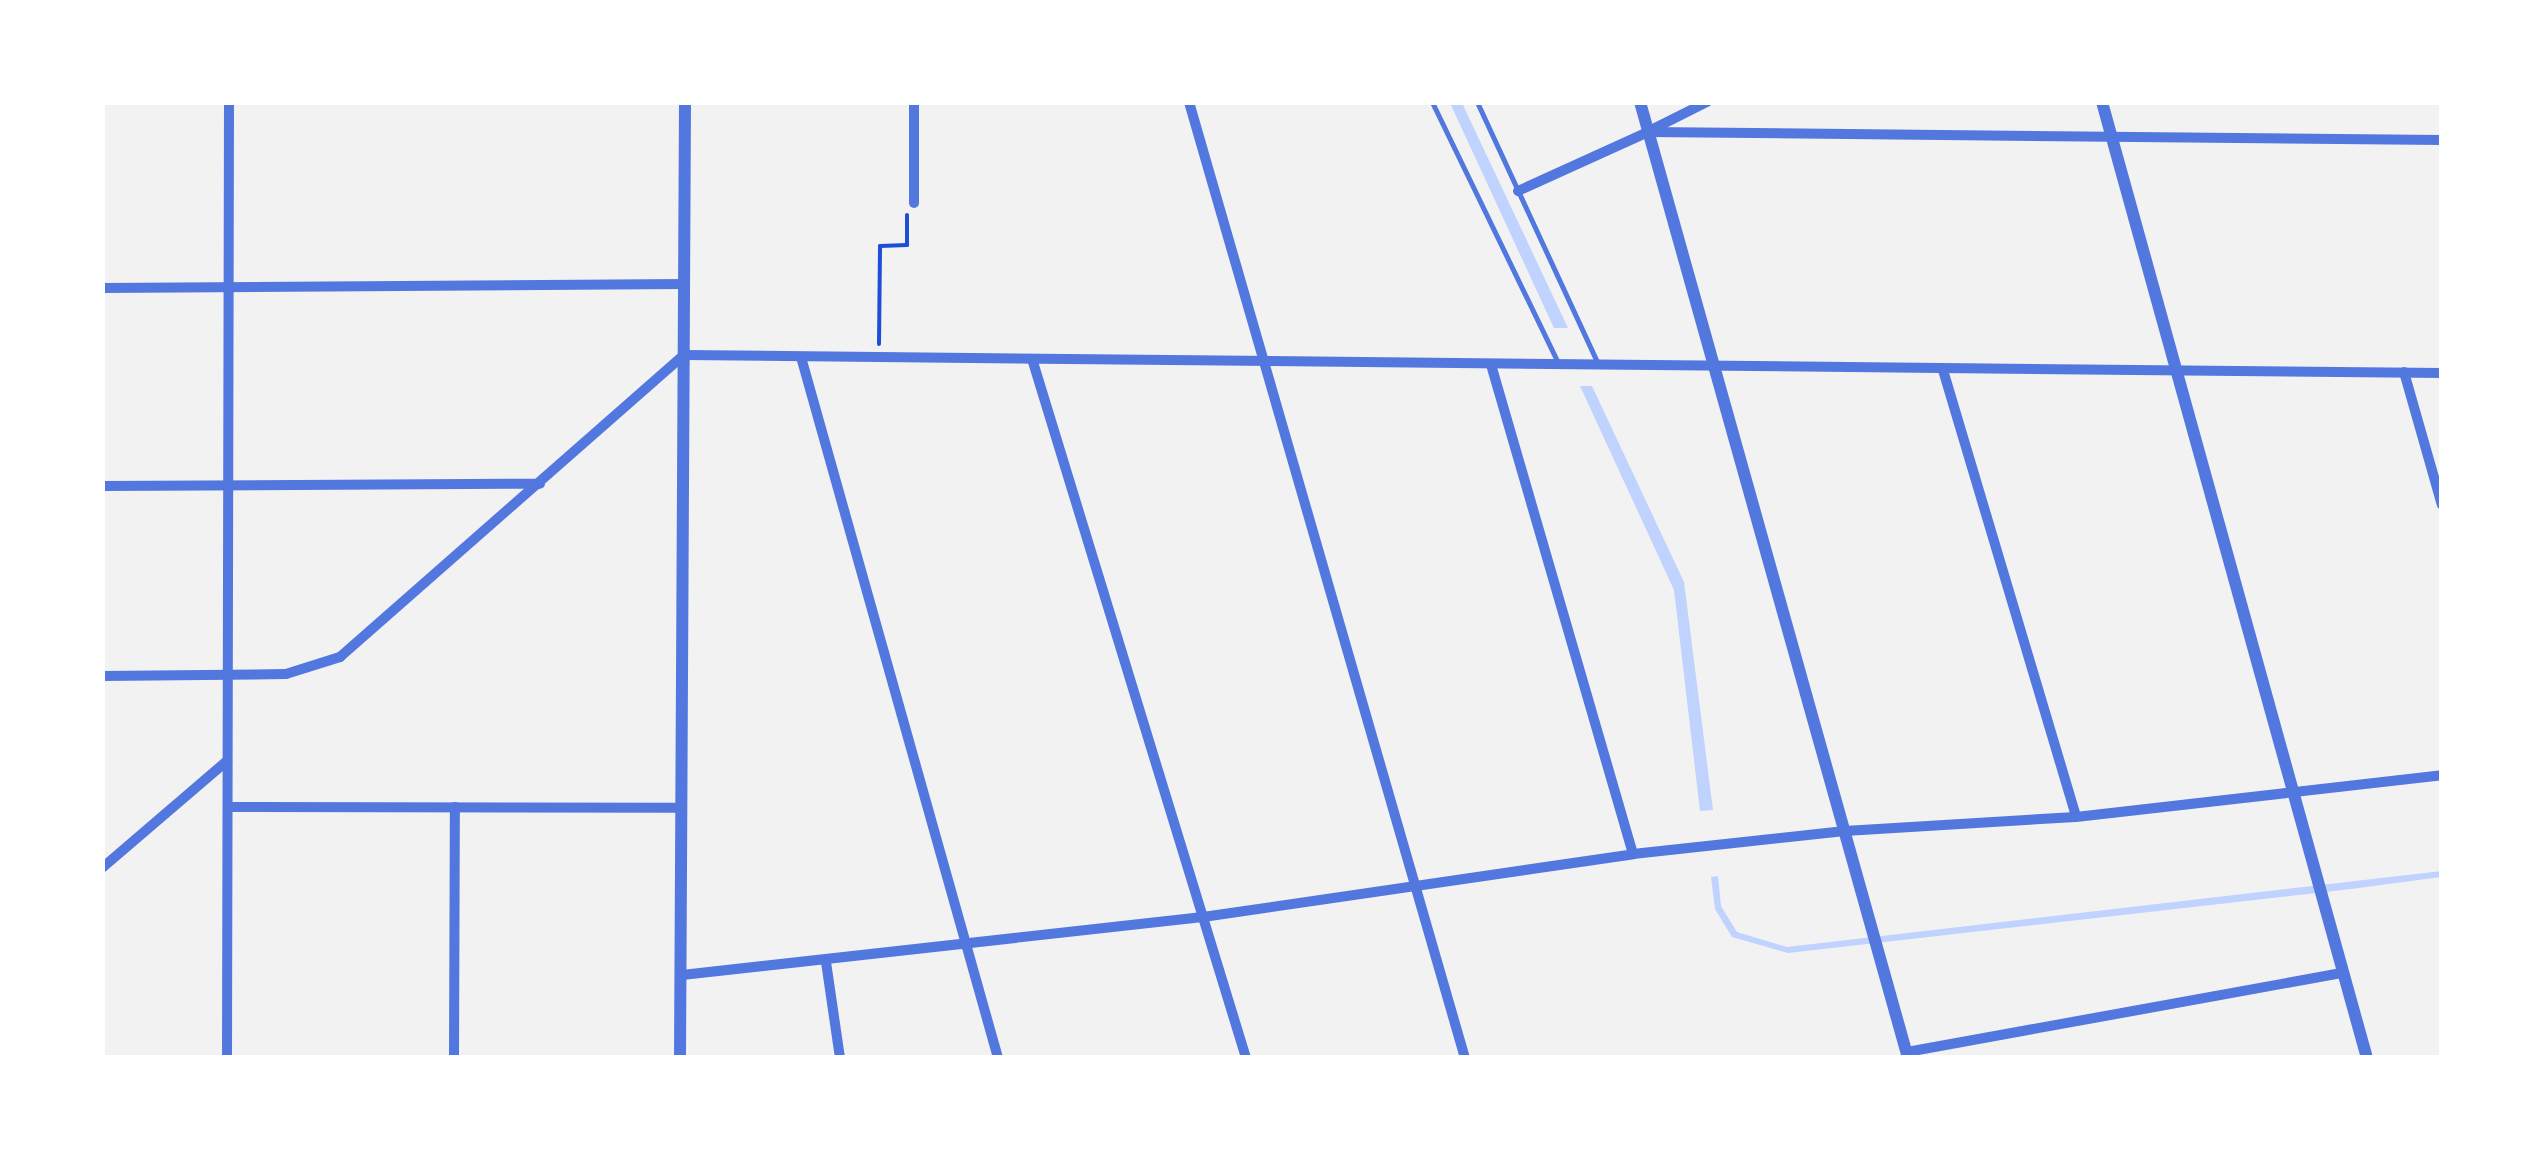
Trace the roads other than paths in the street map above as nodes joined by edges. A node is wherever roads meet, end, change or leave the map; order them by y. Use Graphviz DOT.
graph roads {
  1 [pos="230,102"];
  2 [pos="685,102"];
  3 [pos="914,102"];
  4 [pos="1189,102"];
  5 [pos="1432,102"];
  6 [pos="1478,102"];
  7 [pos="1640,102"];
  8 [pos="1707,102"];
  9 [pos="2102,102"];
  10 [pos="1648,132"];
  11 [pos="2112,136"];
  12 [pos="2442,140"];
  13 [pos="1518,191"];
  14 [pos="914,203"];
  15 [pos="684,284"];
  16 [pos="102,288"];
  17 [pos="230,289"];
  18 [pos="684,356"];
  19 [pos="802,357"];
  20 [pos="1033,362"];
  21 [pos="1558,362"];
  22 [pos="1597,362"];
  23 [pos="1265,365"];
  24 [pos="1492,368"];
  25 [pos="1714,370"];
  26 [pos="1943,370"];
  27 [pos="2181,371"];
  28 [pos="2404,372"];
  29 [pos="2442,373"];
  30 [pos="540,484"];
  31 [pos="102,486"];
  32 [pos="231,487"];
  33 [pos="2442,505"];
  34 [pos="102,676"];
  35 [pos="231,678"];
  36 [pos="227,760"];
  37 [pos="2442,775"];
  38 [pos="2296,791"];
  39 [pos="228,807"];
  40 [pos="455,808"];
  41 [pos="681,808"];
  42 [pos="2076,817"];
  43 [pos="1845,831"];
  44 [pos="1633,854"];
  45 [pos="102,868"];
  46 [pos="1417,885"];
  47 [pos="1203,917"];
  48 [pos="962,946"];
  49 [pos="826,962"];
  50 [pos="2343,972"];
  51 [pos="682,975"];
  52 [pos="1908,1055"];
  53 [pos="226,1058"];
  54 [pos="454,1058"];
  55 [pos="680,1058"];
  56 [pos="840,1058"];
  57 [pos="998,1058"];
  58 [pos="1246,1058"];
  59 [pos="1466,1058"];
  60 [pos="2367,1058"];
  1 -- 17 [label="street"];
  2 -- 15 [label="street"];
  3 -- 14 [label="street"];
  4 -- 23 [label="street"];
  5 -- 21 [label="lane"];
  6 -- 13 [label="lane"];
  7 -- 10 [label="street"];
  8 -- 10 [label="street"];
  9 -- 11 [label="street"];
  10 -- 11 [label="street"];
  10 -- 13 [label="street"];
  10 -- 25 [label="street"];
  11 -- 12 [label="street"];
  11 -- 27 [label="street"];
  13 -- 22 [label="lane"];
  15 -- 17 [label="street"];
  15 -- 18 [label="street"];
  16 -- 17 [label="street"];
  17 -- 32 [label="street"];
  18 -- 19 [label="street"];
  18 -- 30 [label="street"];
  18 -- 41 [label="street"];
  19 -- 20 [label="street"];
  19 -- 48 [label="street"];
  20 -- 23 [label="street"];
  20 -- 47 [label="street"];
  21 -- 22 [label="street"];
  21 -- 24 [label="street"];
  22 -- 25 [label="street"];
  23 -- 24 [label="street"];
  23 -- 46 [label="street"];
  24 -- 44 [label="street"];
  25 -- 26 [label="street"];
  25 -- 43 [label="street"];
  26 -- 27 [label="street"];
  26 -- 42 [label="street"];
  27 -- 28 [label="street"];
  27 -- 38 [label="street"];
  28 -- 29 [label="street"];
  28 -- 33 [label="street"];
  30 -- 32 [label="street"];
  30 -- 35 [label="street"];
  31 -- 32 [label="street"];
  32 -- 35 [label="street"];
  34 -- 35 [label="street"];
  35 -- 36 [label="street"];
  36 -- 39 [label="street"];
  36 -- 45 [label="street"];
  37 -- 38 [label="street"];
  38 -- 42 [label="street"];
  38 -- 50 [label="street"];
  39 -- 40 [label="street"];
  39 -- 53 [label="street"];
  40 -- 41 [label="street"];
  40 -- 54 [label="street"];
  41 -- 51 [label="street"];
  42 -- 43 [label="street"];
  43 -- 44 [label="street"];
  43 -- 52 [label="street"];
  44 -- 46 [label="street"];
  46 -- 47 [label="street"];
  46 -- 59 [label="street"];
  47 -- 48 [label="street"];
  47 -- 58 [label="street"];
  48 -- 49 [label="street"];
  48 -- 57 [label="street"];
  49 -- 51 [label="street"];
  49 -- 56 [label="street"];
  50 -- 52 [label="street"];
  50 -- 60 [label="street"];
  51 -- 55 [label="street"];
}
